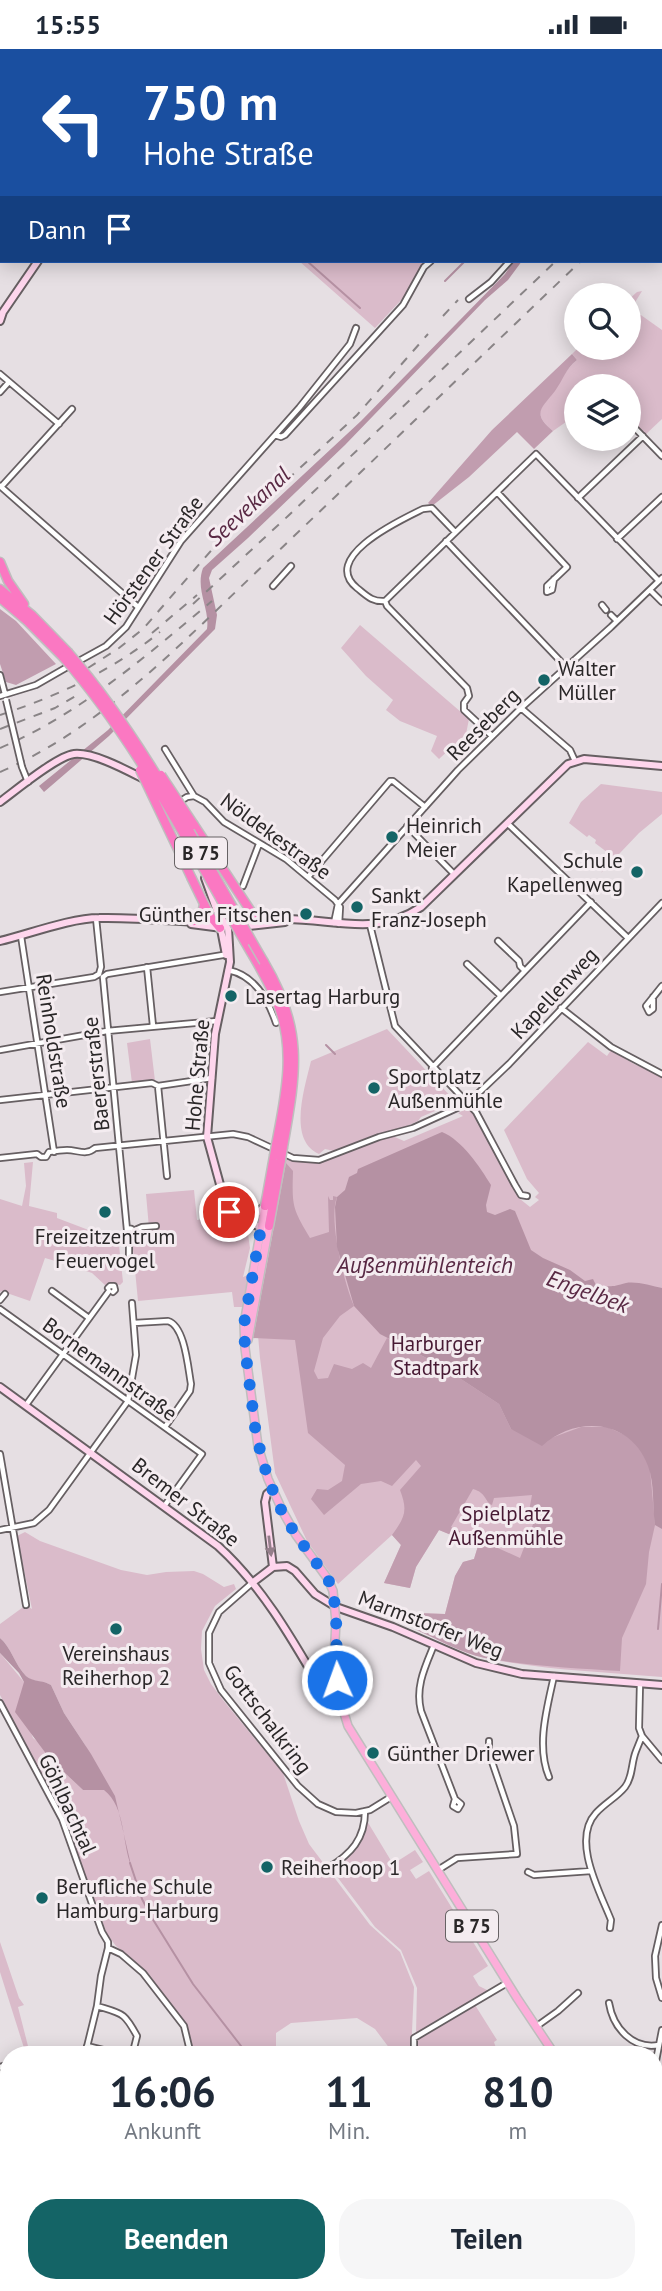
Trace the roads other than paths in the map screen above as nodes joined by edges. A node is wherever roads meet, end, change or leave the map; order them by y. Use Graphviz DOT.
graph roads {
  1 [pos="35,263"];
  2 [pos="429,263"];
  3 [pos="508,263"];
  4 [pos="469,299"];
  5 [pos="2,313"];
  6 [pos="0,321"];
  7 [pos="356,328"];
  8 [pos="0,374"];
  9 [pos="9,382"];
  10 [pos="0,393"];
  11 [pos="72,409"];
  12 [pos="59,424"];
  13 [pos="275,435"];
  14 [pos="643,436"];
  15 [pos="662,456"];
  16 [pos="1,487"];
  17 [pos="497,492"];
  18 [pos="662,497"];
  19 [pos="578,498"];
  20 [pos="455,532"];
  21 [pos="617,539"];
  22 [pos="446,541"];
  23 [pos="0,562"];
  24 [pos="291,566"];
  25 [pos="554,579"];
  26 [pos="660,579"];
  27 [pos="272,586"];
  28 [pos="0,589"];
  29 [pos="650,590"];
  30 [pos="0,600"];
  31 [pos="385,601"];
  32 [pos="662,602"];
  33 [pos="138,607"];
  34 [pos="606,610"];
  35 [pos="32,615"];
  36 [pos="617,621"];
  37 [pos="66,655"];
  38 [pos="566,667"];
  39 [pos="0,675"];
  40 [pos="4,697"];
  41 [pos="521,708"];
  42 [pos="492,736"];
  43 [pos="134,746"];
  44 [pos="165,749"];
  45 [pos="575,761"];
  46 [pos="662,767"];
  47 [pos="28,782"];
  48 [pos="194,796"];
  49 [pos="0,802"];
  50 [pos="170,807"];
  51 [pos="425,807"];
  52 [pos="506,823"];
  53 [pos="407,826"];
  54 [pos="259,844"];
  55 [pos="454,874"];
  56 [pos="308,877"];
  57 [pos="243,886"];
  58 [pos="591,902"];
  59 [pos="662,903"];
  60 [pos="204,904"];
  61 [pos="338,904"];
  62 [pos="96,918"];
  63 [pos="172,920"];
  64 [pos="263,920"];
  65 [pos="194,921"];
  66 [pos="304,921"];
  67 [pos="337,924"];
  68 [pos="222,925"];
  69 [pos="370,925"];
  70 [pos="21,936"];
  71 [pos="628,939"];
  72 [pos="0,941"];
  73 [pos="498,941"];
  74 [pos="228,954"];
  75 [pos="467,964"];
  76 [pos="147,967"];
  77 [pos="228,970"];
  78 [pos="524,971"];
  79 [pos="101,976"];
  80 [pos="30,986"];
  81 [pos="662,986"];
  82 [pos="0,992"];
  83 [pos="500,996"];
  84 [pos="653,997"];
  85 [pos="561,1007"];
  86 [pos="217,1021"];
  87 [pos="276,1023"];
  88 [pos="153,1026"];
  89 [pos="107,1031"];
  90 [pos="39,1043"];
  91 [pos="0,1050"];
  92 [pos="432,1067"];
  93 [pos="662,1074"];
  94 [pos="212,1078"];
  95 [pos="158,1086"];
  96 [pos="113,1089"];
  97 [pos="47,1095"];
  98 [pos="0,1100"];
  99 [pos="468,1103"];
  100 [pos="207,1136"];
  101 [pos="164,1141"];
  102 [pos="119,1146"];
  103 [pos="54,1152"];
  104 [pos="0,1158"];
  105 [pos="277,1158"];
  106 [pos="167,1176"];
  107 [pos="524,1195"];
  108 [pos="265,1206"];
  109 [pos="236,1218"];
  110 [pos="245,1219"];
  111 [pos="264,1225"];
  112 [pos="156,1226"];
  113 [pos="130,1230"];
  114 [pos="129,1258"];
  115 [pos="52,1291"];
  116 [pos="109,1291"];
  117 [pos="5,1294"];
  118 [pos="0,1300"];
  119 [pos="131,1303"];
  120 [pos="0,1309"];
  121 [pos="89,1318"];
  122 [pos="134,1323"];
  123 [pos="63,1354"];
  124 [pos="0,1387"];
  125 [pos="128,1401"];
  126 [pos="26,1405"];
  127 [pos="165,1427"];
  128 [pos="92,1452"];
  129 [pos="0,1454"];
  130 [pos="3,1481"];
  131 [pos="272,1490"];
  132 [pos="165,1505"];
  133 [pos="14,1527"];
  134 [pos="0,1530"];
  135 [pos="274,1567"];
  136 [pos="252,1583"];
  137 [pos="26,1605"];
  138 [pos="434,1645"];
  139 [pos="554,1677"];
  140 [pos="640,1683"];
  141 [pos="662,1685"];
  142 [pos="336,1687"];
  143 [pos="0,1703"];
  144 [pos="642,1736"];
  145 [pos="489,1741"];
  146 [pos="662,1761"];
  147 [pos="549,1777"];
  148 [pos="391,1797"];
  149 [pos="455,1799"];
  150 [pos="365,1811"];
  151 [pos="328,1868"];
  152 [pos="437,1870"];
  153 [pos="591,1871"];
  154 [pos="528,1872"];
  155 [pos="662,1925"];
  156 [pos="610,1928"];
  157 [pos="108,1948"];
  158 [pos="507,1983"];
  159 [pos="578,1993"];
  160 [pos="662,1998"];
  161 [pos="609,2003"];
  162 [pos="97,2006"];
  163 [pos="536,2027"];
  164 [pos="662,2030"];
  165 [pos="660,2045"];
  166 [pos="87,2046"];
  167 [pos="134,2046"];
  168 [pos="189,2046"];
  169 [pos="414,2046"];
  170 [pos="549,2046"];
  1 -- 5 [label="main road"];
  2 -- 13 [label="street, Hörstener Straße"];
  3 -- 4 [label="street"];
  5 -- 6 [label="main road"];
  7 -- 13 [label="street, Hörstener Straße"];
  8 -- 9 [label="street"];
  9 -- 10 [label="street"];
  9 -- 12 [label="street"];
  11 -- 12 [label="street"];
  12 -- 16 [label="street"];
  13 -- 33 [label="street, Hörstener Straße"];
  14 -- 15 [label="street"];
  14 -- 19 [label="street"];
  16 -- 33 [label="street"];
  17 -- 19 [label="street"];
  17 -- 20 [label="street"];
  17 -- 25 [label="street"];
  18 -- 21 [label="street"];
  19 -- 21 [label="street"];
  20 -- 22 [label="street"];
  20 -- 31 [label="street"];
  21 -- 26 [label="street"];
  22 -- 31 [label="street"];
  22 -- 38 [label="street"];
  23 -- 35 [label="highway, B 75"];
  24 -- 27 [label="street"];
  26 -- 29 [label="street, Reeseberg"];
  28 -- 35 [label="highway, B 75"];
  29 -- 32 [label="street"];
  29 -- 36 [label="street, Reeseberg"];
  30 -- 37 [label="highway, B 75"];
  31 -- 42 [label="street"];
  33 -- 40 [label="street, Hörstener Straße"];
  34 -- 36 [label="street"];
  35 -- 37 [label="highway, B 75"];
  36 -- 38 [label="street, Reeseberg"];
  37 -- 43 [label="highway, B 75, bridge"];
  38 -- 41 [label="street, Reeseberg"];
  39 -- 40 [label="street"];
  40 -- 47 [label="street, bridge"];
  41 -- 42 [label="street, Reeseberg"];
  41 -- 45 [label="street"];
  42 -- 51 [label="street, Reeseberg"];
  43 -- 60 [label="highway, B 75, bridge"];
  43 -- 64 [label="highway, B 75, bridge"];
  43 -- 105 [label="highway, B 75, bridge"];
  44 -- 48 [label="street, Nöldekestraße"];
  45 -- 46 [label="main road"];
  45 -- 52 [label="main road"];
  47 -- 49 [label="main road"];
  47 -- 50 [label="main road, Hohe Straße"];
  48 -- 50 [label="street, Nöldekestraße"];
  48 -- 54 [label="street, Nöldekestraße"];
  50 -- 68 [label="main road, Hohe Straße"];
  51 -- 53 [label="street, Reeseberg"];
  51 -- 56 [label="street"];
  52 -- 55 [label="main road"];
  52 -- 58 [label="street"];
  53 -- 55 [label="street"];
  53 -- 61 [label="street, Reeseberg"];
  54 -- 56 [label="street, Nöldekestraße"];
  54 -- 57 [label="street"];
  55 -- 69 [label="main road"];
  56 -- 61 [label="street, Nöldekestraße"];
  58 -- 71 [label="street"];
  58 -- 78 [label="street"];
  59 -- 71 [label="street, Kapellenweg"];
  60 -- 65 [label="highway"];
  60 -- 68 [label="highway, B 75"];
  61 -- 67 [label="street, Nöldekestraße"];
  62 -- 63 [label="main road"];
  62 -- 70 [label="main road"];
  62 -- 79 [label="street, Baererstraße"];
  63 -- 65 [label="main road"];
  63 -- 68 [label="main road"];
  64 -- 66 [label="main road"];
  64 -- 68 [label="main road"];
  65 -- 68 [label="main road"];
  66 -- 67 [label="main road"];
  66 -- 68 [label="main road"];
  67 -- 69 [label="main road"];
  68 -- 74 [label="main road, Hohe Straße"];
  69 -- 92 [label="street"];
  70 -- 72 [label="main road"];
  70 -- 80 [label="street, Reinholdstraße"];
  71 -- 85 [label="street, Kapellenweg"];
  73 -- 78 [label="street"];
  74 -- 76 [label="street"];
  74 -- 77 [label="main road, Hohe Straße"];
  75 -- 83 [label="street"];
  76 -- 79 [label="street"];
  76 -- 88 [label="street"];
  77 -- 86 [label="main road, Hohe Straße"];
  77 -- 87 [label="street"];
  78 -- 83 [label="street"];
  79 -- 80 [label="street"];
  79 -- 89 [label="street, Baererstraße"];
  80 -- 82 [label="street"];
  80 -- 90 [label="street, Reinholdstraße"];
  81 -- 84 [label="street"];
  83 -- 92 [label="street"];
  85 -- 93 [label="street"];
  85 -- 99 [label="street, Kapellenweg"];
  86 -- 88 [label="street"];
  86 -- 94 [label="main road, Hohe Straße"];
  88 -- 89 [label="street"];
  89 -- 90 [label="street"];
  89 -- 96 [label="street, Baererstraße"];
  90 -- 91 [label="street"];
  90 -- 97 [label="street, Reinholdstraße"];
  92 -- 99 [label="street"];
  94 -- 95 [label="street"];
  94 -- 100 [label="main road, Hohe Straße"];
  95 -- 96 [label="street"];
  95 -- 101 [label="street"];
  96 -- 97 [label="street"];
  96 -- 102 [label="street, Baererstraße"];
  97 -- 98 [label="street"];
  97 -- 103 [label="street, Reinholdstraße"];
  99 -- 100 [label="street, Kapellenweg"];
  99 -- 107 [label="street"];
  100 -- 101 [label="street"];
  100 -- 109 [label="main road, Hohe Straße"];
  101 -- 102 [label="street"];
  101 -- 106 [label="street"];
  102 -- 103 [label="street"];
  102 -- 113 [label="street, Baererstraße"];
  103 -- 104 [label="street"];
  105 -- 108 [label="highway, B 75"];
  105 -- 111 [label="highway, B 75"];
  108 -- 110 [label="main road"];
  108 -- 111 [label="main road, B 75"];
  109 -- 110 [label="main road"];
  109 -- 111 [label="main road"];
  110 -- 111 [label="main road"];
  111 -- 131 [label="main road, B 75"];
  112 -- 113 [label="street"];
  113 -- 114 [label="street, Baererstraße"];
  115 -- 121 [label="street"];
  116 -- 121 [label="street"];
  117 -- 118 [label="street"];
  119 -- 122 [label="street"];
  120 -- 123 [label="street, Bornemannstraße"];
  121 -- 123 [label="street"];
  122 -- 125 [label="street"];
  122 -- 127 [label="street"];
  123 -- 125 [label="street, Bornemannstraße"];
  123 -- 126 [label="street"];
  124 -- 126 [label="main road, Bremer Straße"];
  125 -- 127 [label="street, Bornemannstraße"];
  125 -- 128 [label="street"];
  126 -- 128 [label="main road, Bremer Straße"];
  127 -- 132 [label="street, Bornemannstraße"];
  128 -- 132 [label="main road, Bremer Straße"];
  128 -- 133 [label="street"];
  129 -- 130 [label="street"];
  130 -- 133 [label="street"];
  131 -- 135 [label="main road, one-way"];
  131 -- 142 [label="main road, B 75, bridge"];
  132 -- 136 [label="main road, Bremer Straße"];
  133 -- 134 [label="street"];
  133 -- 137 [label="street"];
  135 -- 136 [label="main road"];
  135 -- 138 [label="main road, Marmstorfer Weg"];
  136 -- 142 [label="main road, Bremer Straße"];
  136 -- 150 [label="street, Gottschalkring"];
  138 -- 139 [label="main road, Marmstorfer Weg"];
  138 -- 149 [label="street"];
  139 -- 140 [label="main road, Marmstorfer Weg"];
  139 -- 147 [label="street"];
  140 -- 141 [label="main road, Marmstorfer Weg"];
  140 -- 144 [label="street"];
  142 -- 148 [label="main road, B 75"];
  143 -- 157 [label="street, Göhlbachtal"];
  144 -- 146 [label="street"];
  144 -- 153 [label="street"];
  145 -- 152 [label="street"];
  148 -- 150 [label="street"];
  148 -- 152 [label="main road, B 75"];
  150 -- 151 [label="street"];
  152 -- 158 [label="main road, B 75"];
  153 -- 154 [label="street"];
  153 -- 156 [label="street"];
  155 -- 160 [label="street"];
  157 -- 162 [label="street"];
  157 -- 168 [label="street"];
  158 -- 163 [label="main road, B 75"];
  158 -- 169 [label="street"];
  159 -- 163 [label="street"];
  161 -- 165 [label="street"];
  162 -- 166 [label="street"];
  162 -- 167 [label="street"];
  163 -- 170 [label="main road, B 75"];
  164 -- 165 [label="street"];
}
